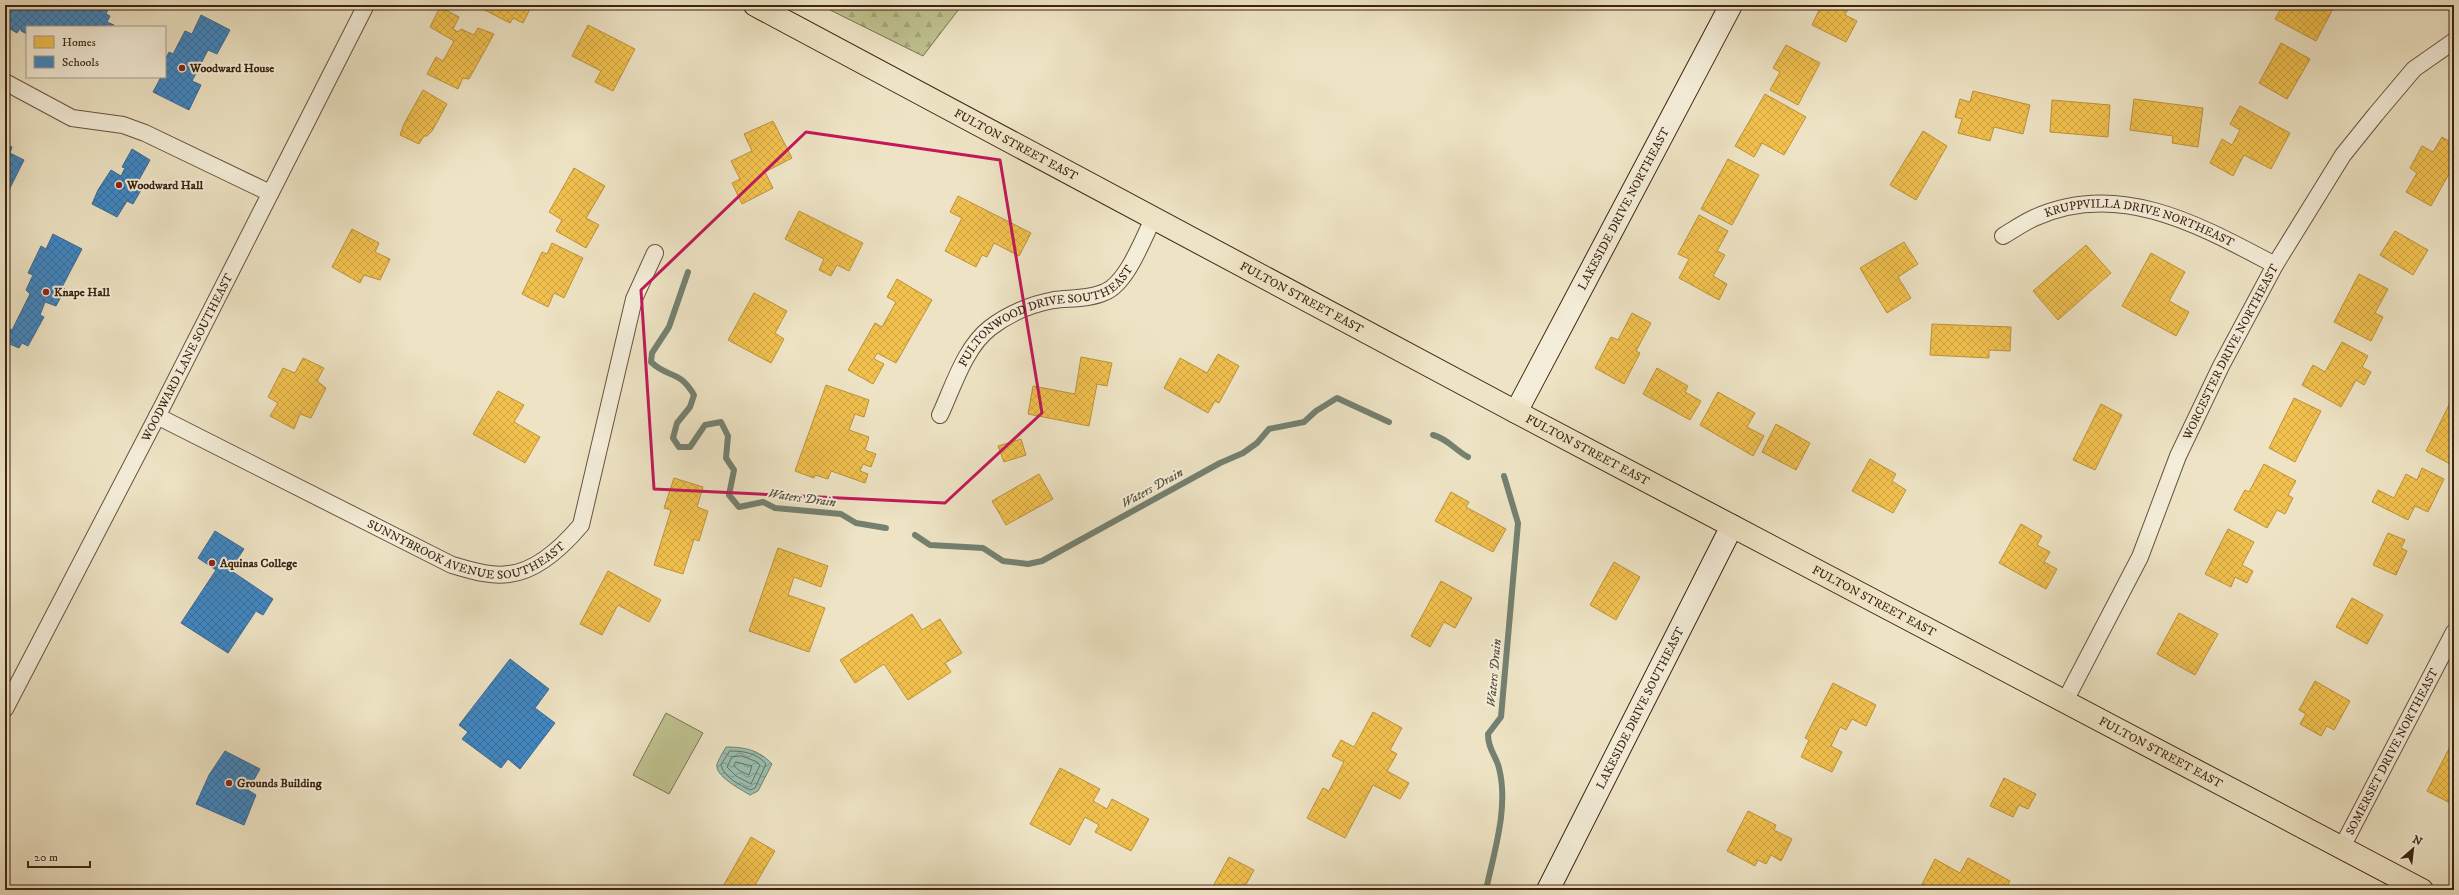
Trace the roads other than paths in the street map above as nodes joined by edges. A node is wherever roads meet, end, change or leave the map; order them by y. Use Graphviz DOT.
graph roads {
  1 [pos="366,5"];
  2 [pos="755,5"];
  3 [pos="1732,5"];
  4 [pos="2454,41"];
  5 [pos="5,82"];
  6 [pos="270,193"];
  7 [pos="1153,219"];
  8 [pos="2003,236"];
  9 [pos="655,253"];
  10 [pos="2275,265"];
  11 [pos="1516,412"];
  12 [pos="940,415"];
  13 [pos="157,416"];
  14 [pos="1732,526"];
  15 [pos="2454,632"];
  16 [pos="2065,701"];
  17 [pos="5,709"];
  18 [pos="2341,849"];
  19 [pos="1548,890"];
  20 [pos="2422,890"];
  1 -- 6 [label="street, WOODWARD LANE SOUTHEAST"];
  2 -- 7 [label="main road, FULTON STREET EAST"];
  3 -- 11 [label="street, LAKESIDE DRIVE NORTHEAST"];
  4 -- 10 [label="street, WORCESTER DRIVE NORTHEAST"];
  5 -- 6 [label="street"];
  6 -- 13 [label="street, WOODWARD LANE SOUTHEAST"];
  7 -- 11 [label="main road, FULTON STREET EAST"];
  7 -- 12 [label="street, FULTONWOOD DRIVE SOUTHEAST"];
  8 -- 10 [label="street, KRUPPVILLA DRIVE NORTHEAST"];
  9 -- 13 [label="street, SUNNYBROOK AVENUE SOUTHEAST"];
  10 -- 16 [label="street, WORCESTER DRIVE NORTHEAST"];
  11 -- 14 [label="main road, FULTON STREET EAST"];
  13 -- 17 [label="street, WOODWARD LANE SOUTHEAST"];
  14 -- 16 [label="main road, FULTON STREET EAST"];
  14 -- 19 [label="street, LAKESIDE DRIVE SOUTHEAST"];
  15 -- 18 [label="street, SOMERSET DRIVE NORTHEAST"];
  16 -- 18 [label="main road, FULTON STREET EAST"];
  18 -- 20 [label="main road, FULTON STREET EAST"];
}
